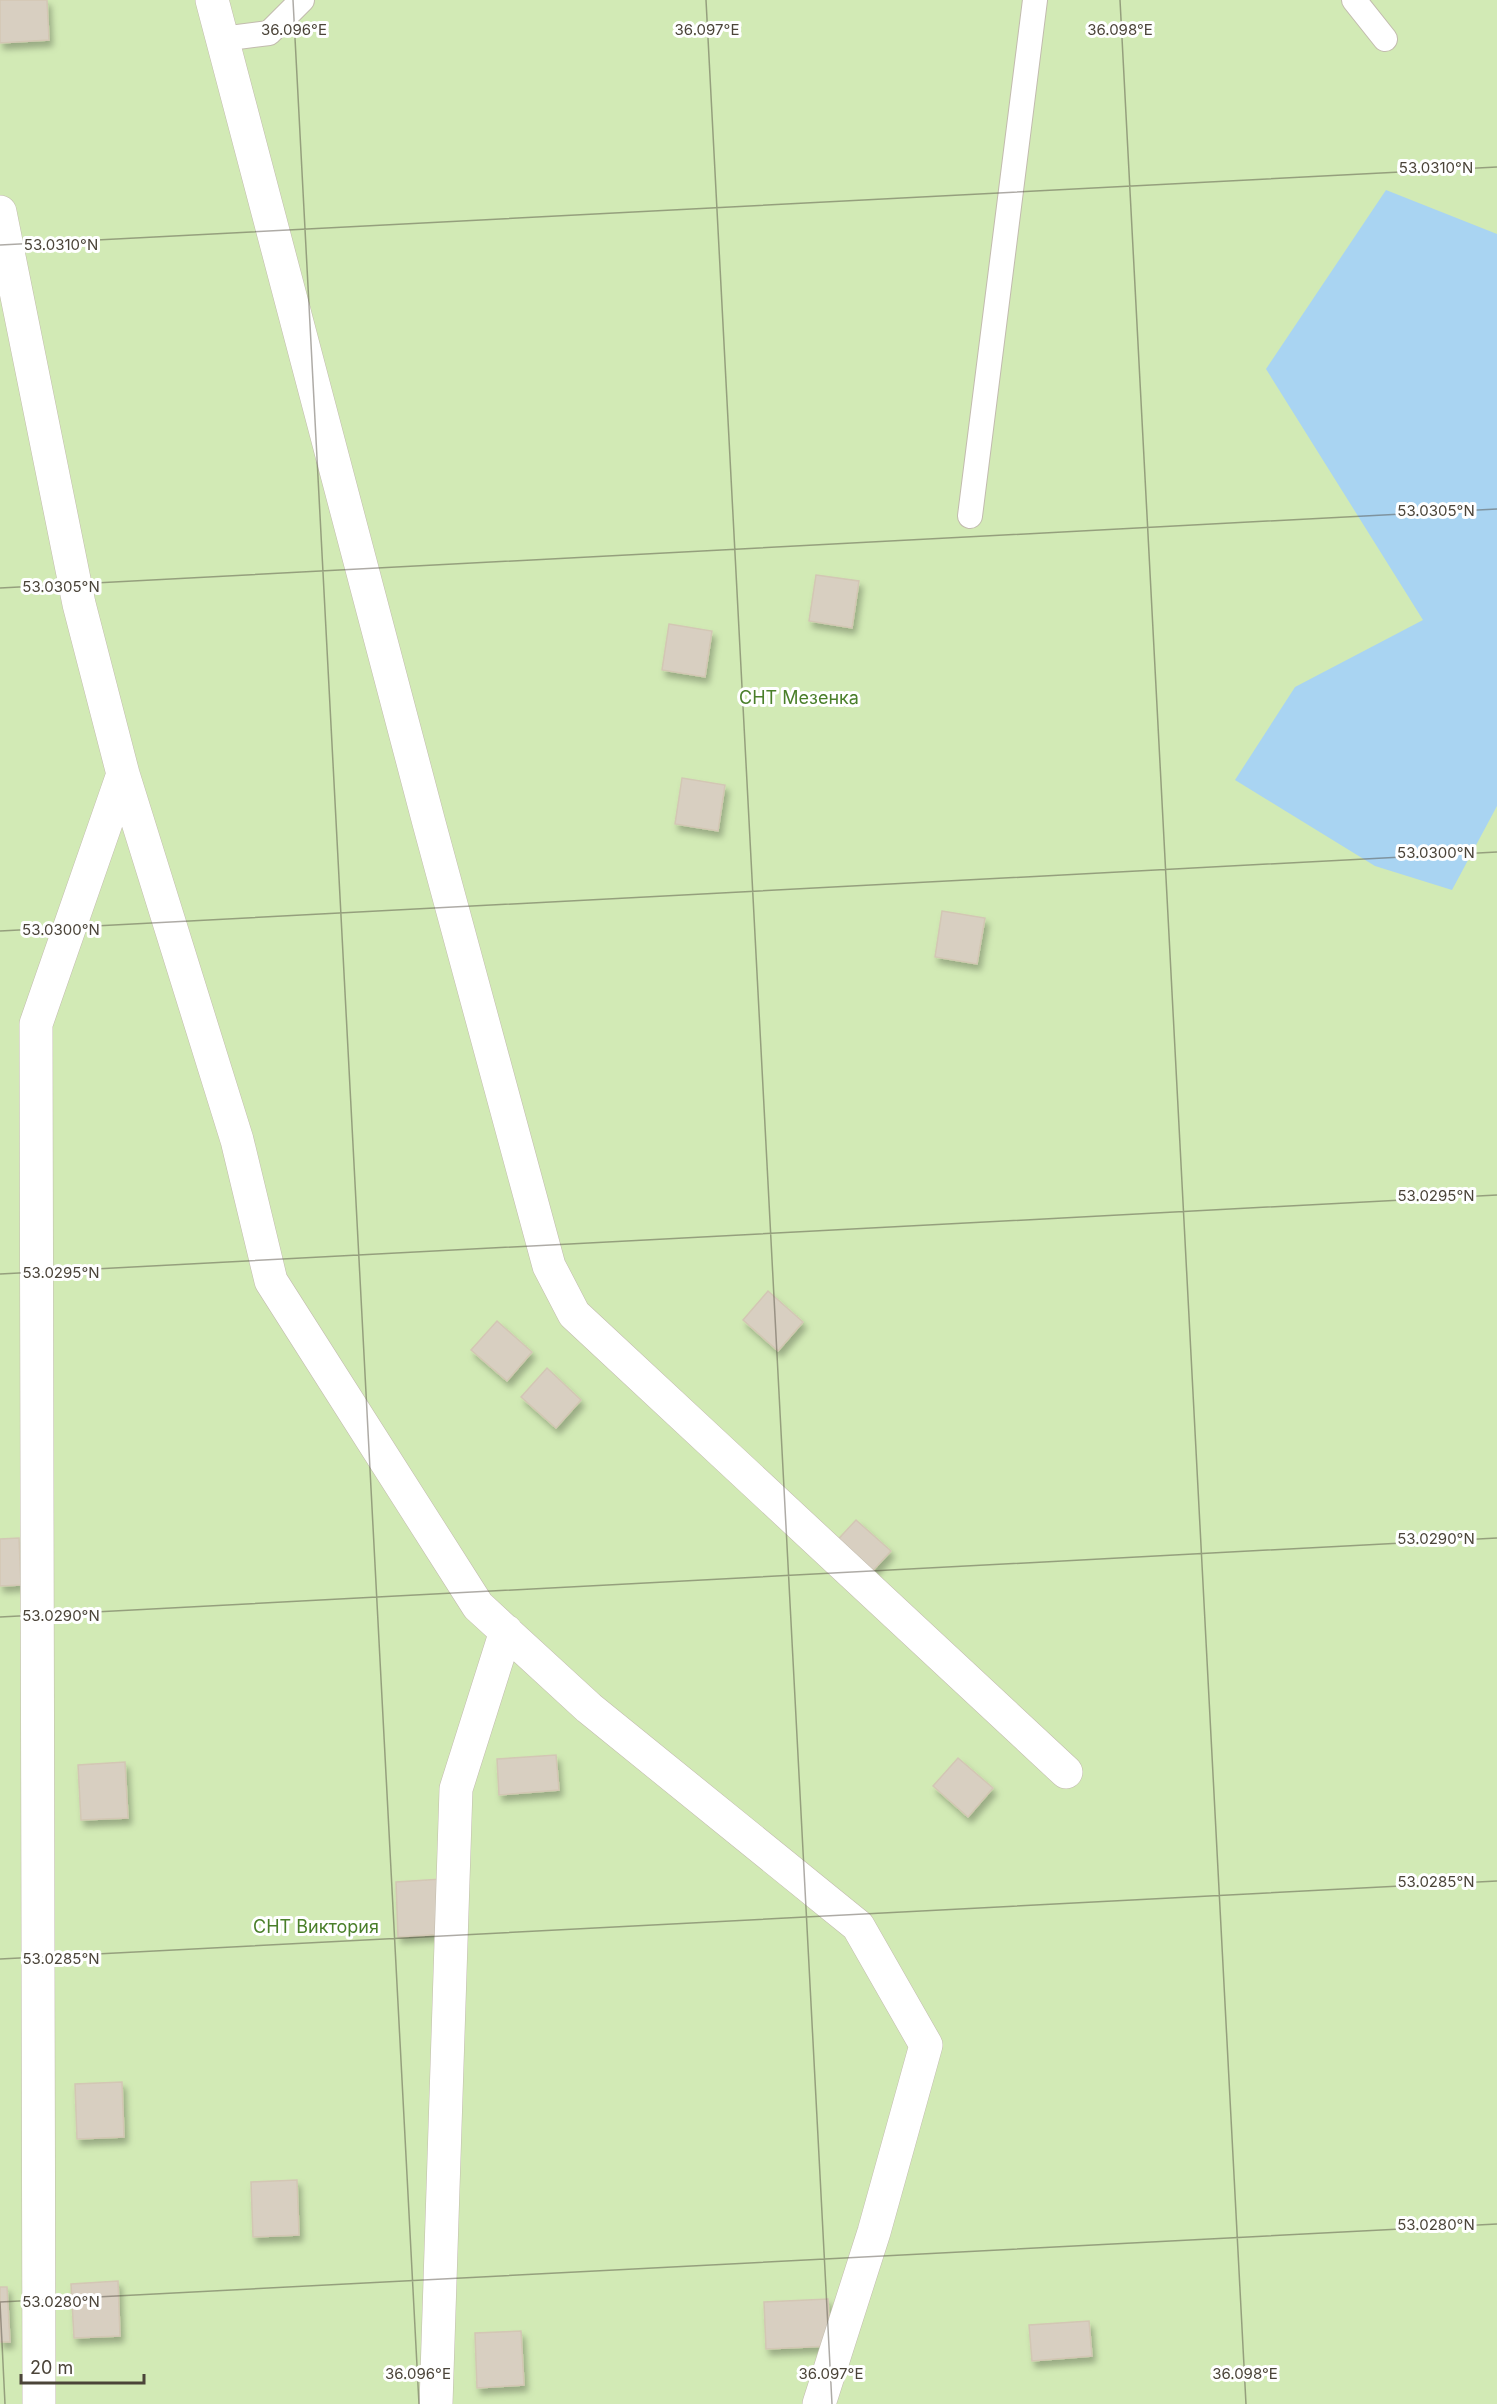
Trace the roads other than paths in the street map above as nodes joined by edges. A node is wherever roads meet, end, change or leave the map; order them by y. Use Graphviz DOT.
graph roads {
  1 [pos="212,0"];
  2 [pos="302,0"];
  3 [pos="1035,0"];
  4 [pos="1354,0"];
  5 [pos="222,39"];
  6 [pos="1385,39"];
  7 [pos="0,212"];
  8 [pos="970,516"];
  9 [pos="123,774"];
  10 [pos="506,1631"];
  11 [pos="1066,1772"];
  12 [pos="39,2404"];
  13 [pos="436,2404"];
  14 [pos="819,2404"];
  1 -- 5 [label="street"];
  2 -- 5 [label="lane"];
  3 -- 8 [label="lane"];
  4 -- 6 [label="lane"];
  5 -- 11 [label="street"];
  7 -- 9 [label="street"];
  9 -- 10 [label="street"];
  9 -- 12 [label="street"];
  10 -- 13 [label="street"];
  10 -- 14 [label="street"];
}
